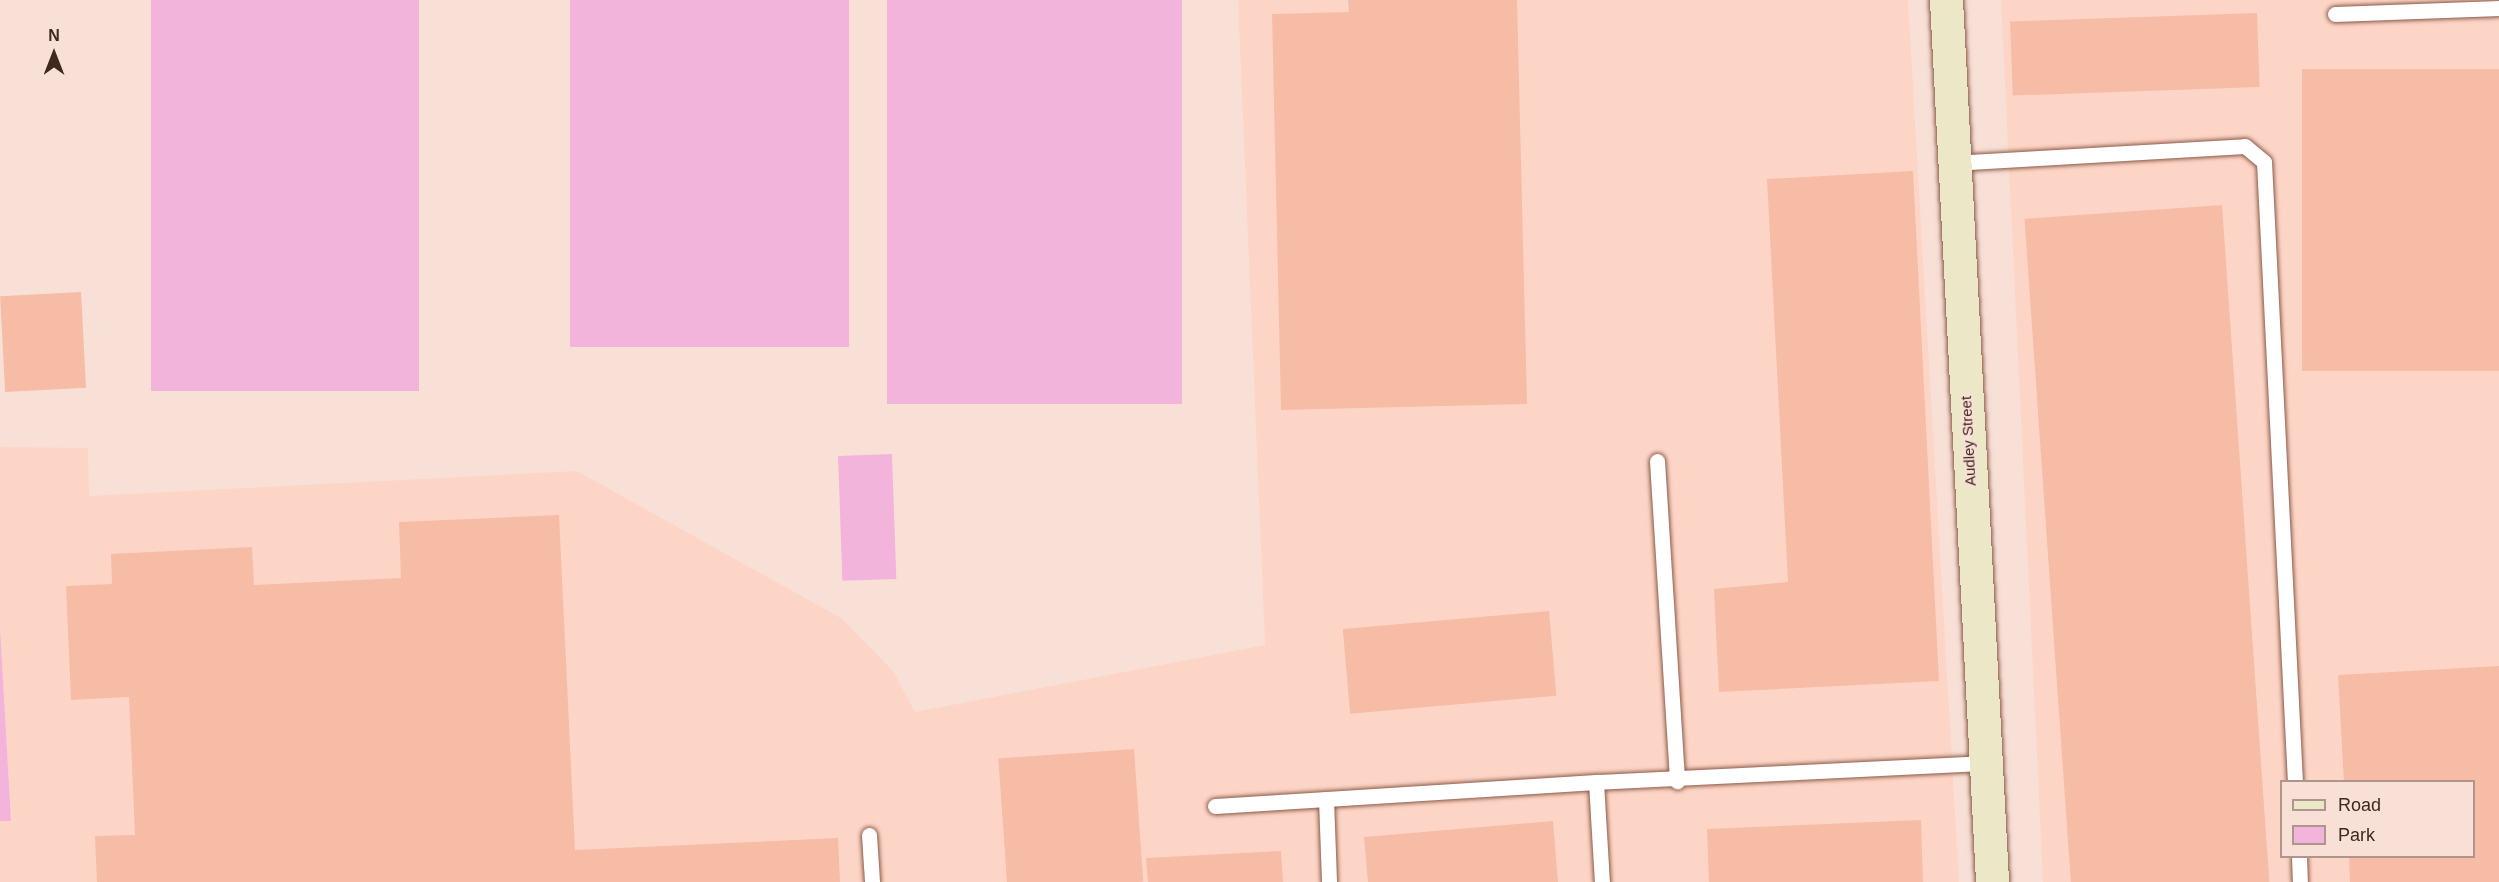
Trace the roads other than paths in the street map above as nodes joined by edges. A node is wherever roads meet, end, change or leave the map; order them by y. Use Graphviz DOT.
graph roads {
  1 [pos="1946,0"];
  2 [pos="2499,8"];
  3 [pos="2335,14"];
  4 [pos="1952,163"];
  5 [pos="1657,461"];
  6 [pos="1986,763"];
  7 [pos="2295,780"];
  8 [pos="1677,781"];
  9 [pos="1596,782"];
  10 [pos="1326,799"];
  11 [pos="1215,806"];
  12 [pos="869,835"];
  13 [pos="2299,858"];
  14 [pos="872,882"];
  15 [pos="1329,882"];
  16 [pos="1602,882"];
  17 [pos="1992,882"];
  18 [pos="2300,882"];
  1 -- 4 [label="street, Audley Street"];
  2 -- 3 [label="lane"];
  4 -- 6 [label="street, Audley Street"];
  4 -- 7 [label="lane"];
  5 -- 8 [label="lane"];
  6 -- 8 [label="lane"];
  6 -- 17 [label="street, Audley Street"];
  8 -- 9 [label="lane"];
  9 -- 10 [label="lane"];
  9 -- 16 [label="lane"];
  10 -- 11 [label="lane"];
  10 -- 15 [label="lane"];
  12 -- 14 [label="lane"];
  13 -- 18 [label="lane"];
}
